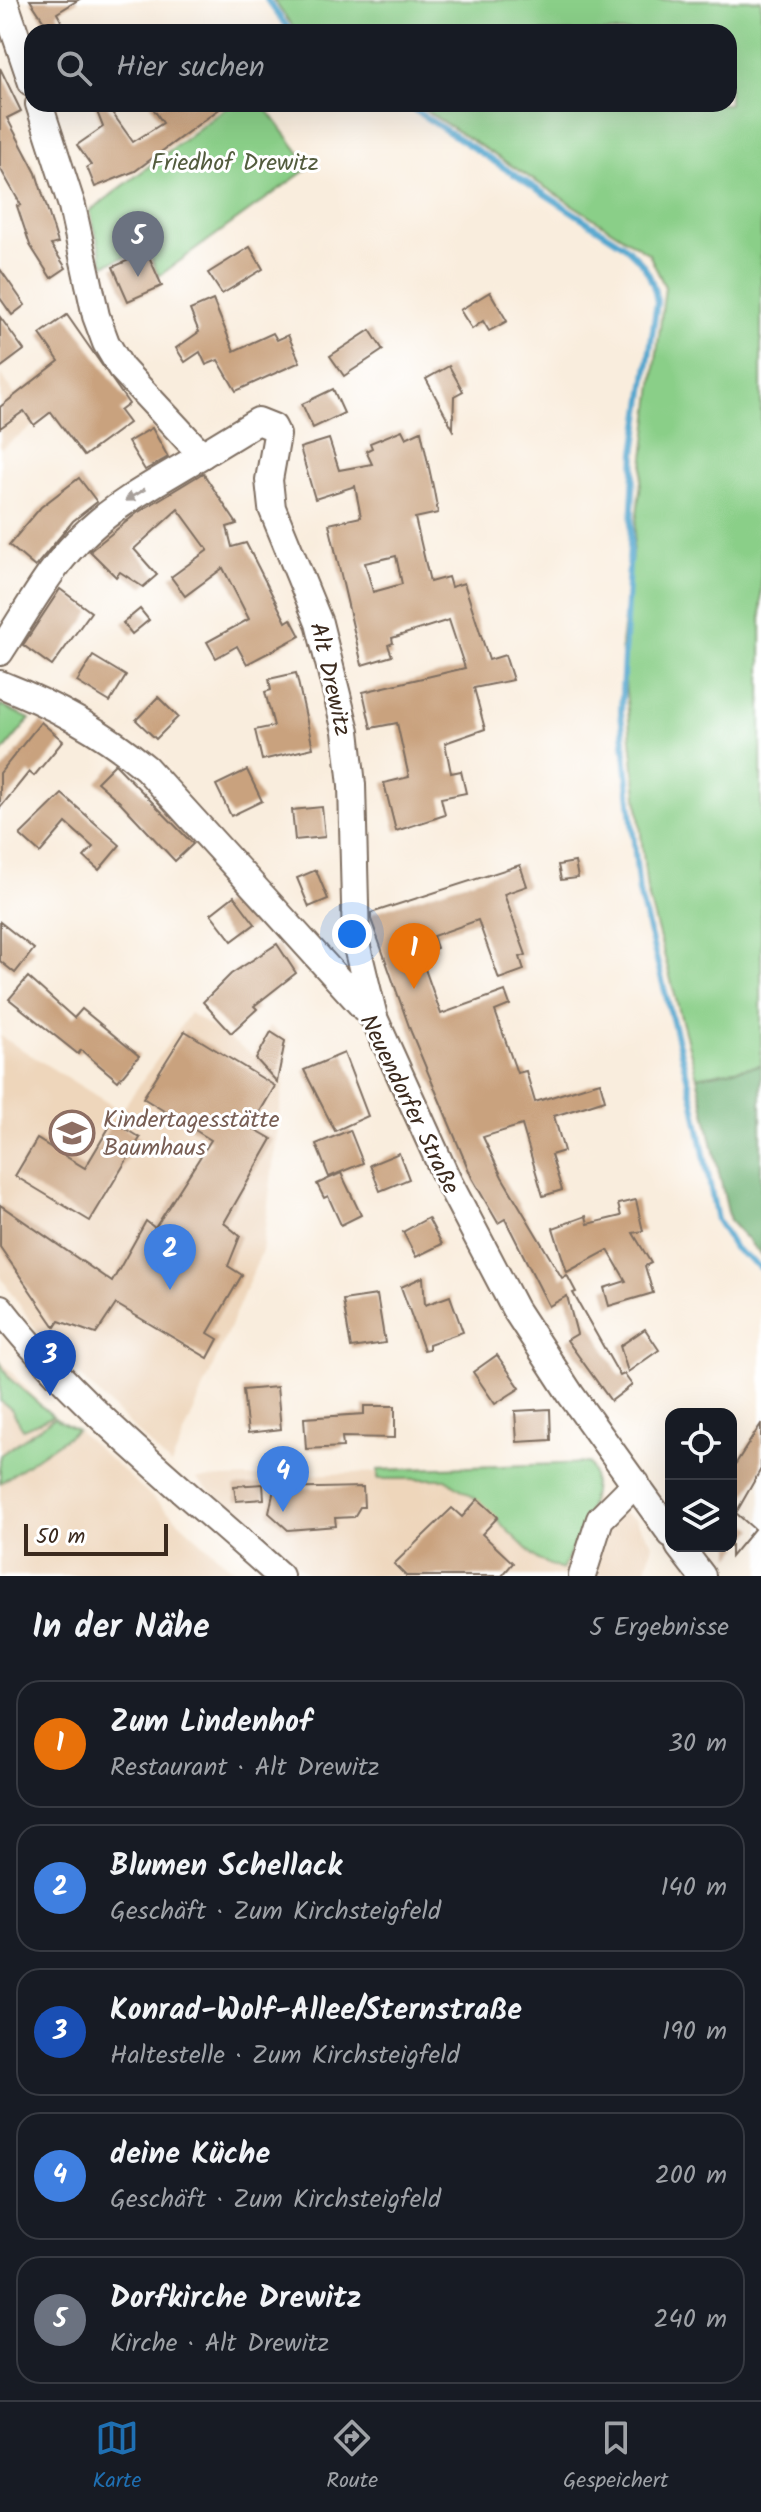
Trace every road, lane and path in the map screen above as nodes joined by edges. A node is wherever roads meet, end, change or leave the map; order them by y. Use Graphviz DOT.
graph roads {
  1 [pos="4,0"];
  2 [pos="24,59"];
  3 [pos="42,112"];
  4 [pos="202,455"];
  5 [pos="0,652"];
  6 [pos="0,684"];
  7 [pos="375,1020"];
  8 [pos="0,1308"];
  9 [pos="636,1483"];
  10 [pos="665,1525"];
  11 [pos="684,1552"];
  12 [pos="280,1576"];
  13 [pos="582,1576"];
  14 [pos="702,1576"];
  1 -- 2 [label="street"];
  3 -- 4 [label="street"];
  4 -- 5 [label="street, Alt Drewitz, one-way"];
  4 -- 7 [label="street, Alt Drewitz"];
  6 -- 7 [label="street, Neuendorfer Straße"];
  7 -- 9 [label="street, Neuendorfer Straße"];
  8 -- 12 [label="street"];
  9 -- 10 [label="street, Neuendorfer Straße"];
  9 -- 13 [label="street"];
  11 -- 14 [label="street"];
}
